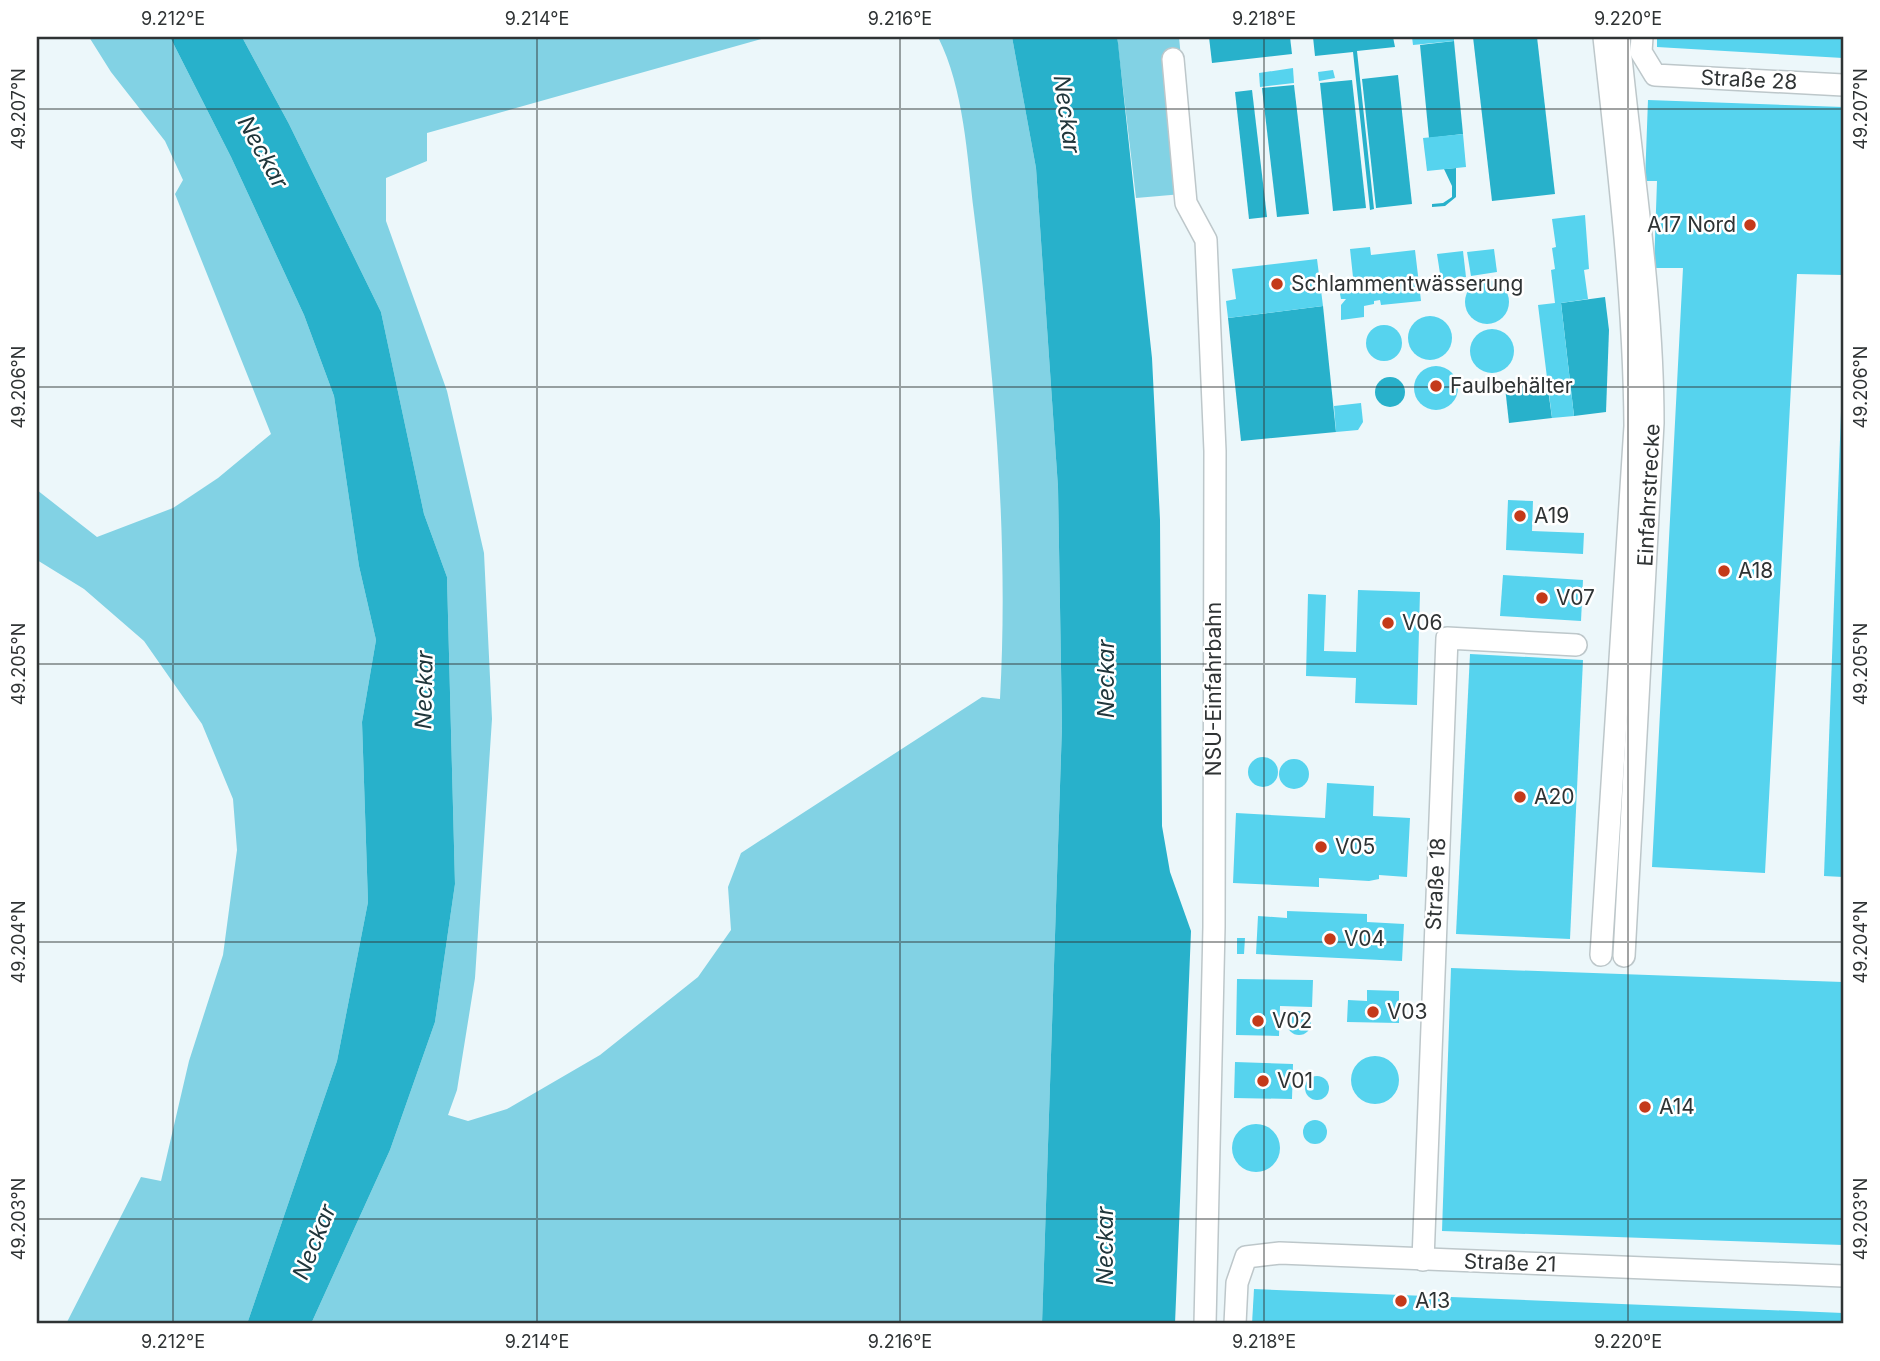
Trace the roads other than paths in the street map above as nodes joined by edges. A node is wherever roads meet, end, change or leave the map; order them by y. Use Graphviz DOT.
graph roads {
  1 [pos="1604,37"];
  2 [pos="1619,37"];
  3 [pos="1642,37"];
  4 [pos="1173,59"];
  5 [pos="1843,85"];
  6 [pos="1576,645"];
  7 [pos="1601,955"];
  8 [pos="1624,956"];
  9 [pos="1423,1260"];
  10 [pos="1843,1276"];
  11 [pos="1205,1324"];
  12 [pos="1235,1324"];
  1 -- 7 [label="street, Einfahrstrecke"];
  2 -- 8 [label="street, Einfahrstrecke"];
  3 -- 5 [label="street, Straße 28"];
  4 -- 11 [label="street, NSU-Einfahrbahn"];
  6 -- 9 [label="street, Straße 18"];
  9 -- 10 [label="street, Straße 21"];
  9 -- 12 [label="street, Straße 21"];
}
